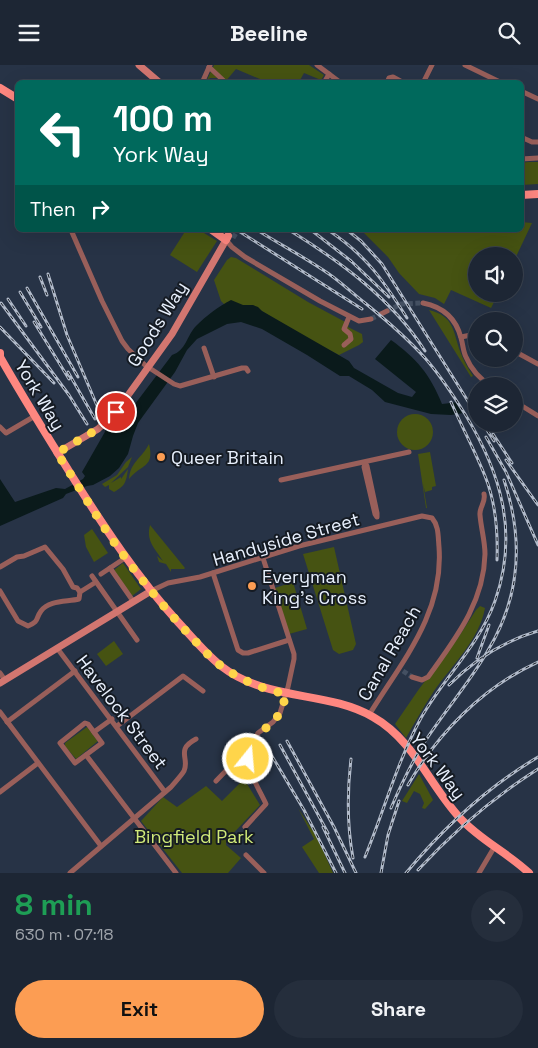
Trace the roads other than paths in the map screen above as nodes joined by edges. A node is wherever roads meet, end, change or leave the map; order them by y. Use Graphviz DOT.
graph roads {
  1 [pos="139,65"];
  2 [pos="317,65"];
  3 [pos="432,65"];
  4 [pos="465,65"];
  5 [pos="210,66"];
  6 [pos="329,73"];
  7 [pos="156,80"];
  8 [pos="203,80"];
  9 [pos="223,80"];
  10 [pos="326,80"];
  11 [pos="337,80"];
  12 [pos="388,80"];
  13 [pos="399,80"];
  14 [pos="425,80"];
  15 [pos="496,80"];
  16 [pos="0,88"];
  17 [pos="524,92"];
  18 [pos="15,97"];
  19 [pos="538,99"];
  20 [pos="524,138"];
  21 [pos="538,143"];
  22 [pos="538,158"];
  23 [pos="524,159"];
  24 [pos="538,194"];
  25 [pos="524,195"];
  26 [pos="72,232"];
  27 [pos="216,232"];
  28 [pos="230,239"];
  29 [pos="424,303"];
  30 [pos="387,311"];
  31 [pos="381,314"];
  32 [pos="349,317"];
  33 [pos="371,319"];
  34 [pos="468,336"];
  35 [pos="461,337"];
  36 [pos="344,345"];
  37 [pos="204,348"];
  38 [pos="0,355"];
  39 [pos="523,356"];
  40 [pos="538,363"];
  41 [pos="248,371"];
  42 [pos="214,377"];
  43 [pos="479,377"];
  44 [pos="523,406"];
  45 [pos="34,416"];
  46 [pos="538,416"];
  47 [pos="0,427"];
  48 [pos="409,452"];
  49 [pos="57,453"];
  50 [pos="364,462"];
  51 [pos="281,480"];
  52 [pos="484,494"];
  53 [pos="430,517"];
  54 [pos="379,527"];
  55 [pos="125,558"];
  56 [pos="263,558"];
  57 [pos="0,567"];
  58 [pos="110,568"];
  59 [pos="213,573"];
  60 [pos="101,574"];
  61 [pos="92,576"];
  62 [pos="96,582"];
  63 [pos="0,591"];
  64 [pos="151,591"];
  65 [pos="80,592"];
  66 [pos="133,601"];
  67 [pos="116,612"];
  68 [pos="137,640"];
  69 [pos="289,640"];
  70 [pos="57,648"];
  71 [pos="75,671"];
  72 [pos="0,673"];
  73 [pos="412,677"];
  74 [pos="2,682"];
  75 [pos="203,691"];
  76 [pos="286,694"];
  77 [pos="0,712"];
  78 [pos="369,715"];
  79 [pos="112,719"];
  80 [pos="7,722"];
  81 [pos="117,726"];
  82 [pos="94,732"];
  83 [pos="196,739"];
  84 [pos="250,746"];
  85 [pos="86,755"];
  86 [pos="38,763"];
  87 [pos="216,781"];
  88 [pos="0,792"];
  89 [pos="165,792"];
  90 [pos="134,819"];
  91 [pos="245,827"];
  92 [pos="101,846"];
  93 [pos="495,847"];
  94 [pos="246,855"];
  95 [pos="70,873"];
  96 [pos="176,873"];
  97 [pos="264,873"];
  98 [pos="479,873"];
  99 [pos="529,873"];
  1 -- 7 [label="street"];
  2 -- 6 [label="street"];
  3 -- 14 [label="street"];
  4 -- 15 [label="street"];
  5 -- 8 [label="street"];
  5 -- 9 [label="street"];
  6 -- 10 [label="street"];
  6 -- 11 [label="street"];
  12 -- 13 [label="street"];
  16 -- 18 [label="main road"];
  17 -- 19 [label="street"];
  20 -- 21 [label="street"];
  22 -- 23 [label="street"];
  24 -- 25 [label="main road"];
  26 -- 42 [label="street"];
  27 -- 28 [label="main road"];
  28 -- 32 [label="street"];
  28 -- 49 [label="street, Goods Way"];
  29 -- 35 [label="street"];
  30 -- 31 [label="street"];
  32 -- 33 [label="street"];
  32 -- 36 [label="street"];
  34 -- 35 [label="street"];
  35 -- 43 [label="street"];
  37 -- 42 [label="street"];
  38 -- 45 [label="main road, York Way"];
  39 -- 40 [label="street"];
  41 -- 42 [label="street"];
  44 -- 46 [label="street"];
  45 -- 47 [label="street"];
  45 -- 49 [label="main road, York Way"];
  48 -- 50 [label="street"];
  49 -- 55 [label="main road, York Way"];
  50 -- 51 [label="street"];
  50 -- 54 [label="street"];
  52 -- 73 [label="street"];
  53 -- 54 [label="street, Handyside Street"];
  53 -- 78 [label="street, Canal Reach"];
  54 -- 56 [label="street, Handyside Street"];
  55 -- 58 [label="street"];
  55 -- 64 [label="main road, York Way"];
  56 -- 59 [label="street, Handyside Street"];
  56 -- 69 [label="street"];
  57 -- 65 [label="street"];
  58 -- 60 [label="street"];
  58 -- 66 [label="street"];
  59 -- 64 [label="street, Handyside Street"];
  59 -- 69 [label="street"];
  61 -- 62 [label="street"];
  62 -- 65 [label="street"];
  62 -- 67 [label="street"];
  63 -- 65 [label="street"];
  64 -- 66 [label="street"];
  64 -- 76 [label="main road, York Way"];
  66 -- 67 [label="street"];
  67 -- 68 [label="street"];
  67 -- 70 [label="street"];
  69 -- 76 [label="street"];
  70 -- 71 [label="street, Havelock Street"];
  70 -- 74 [label="street"];
  71 -- 79 [label="street, Havelock Street"];
  71 -- 80 [label="street"];
  72 -- 74 [label="street"];
  75 -- 81 [label="street"];
  76 -- 78 [label="main road, York Way"];
  76 -- 84 [label="street"];
  77 -- 80 [label="street"];
  78 -- 93 [label="main road, York Way"];
  79 -- 81 [label="street, Havelock Street"];
  79 -- 82 [label="street"];
  80 -- 86 [label="street"];
  81 -- 89 [label="street, Havelock Street"];
  82 -- 85 [label="street"];
  82 -- 85 [label="street"];
  83 -- 89 [label="street"];
  84 -- 87 [label="street"];
  84 -- 91 [label="street"];
  85 -- 90 [label="street"];
  86 -- 88 [label="street"];
  86 -- 92 [label="street"];
  89 -- 90 [label="street"];
  90 -- 92 [label="street"];
  90 -- 96 [label="street"];
  92 -- 95 [label="street"];
  93 -- 98 [label="street"];
  93 -- 99 [label="main road, York Way"];
  94 -- 97 [label="street"];
}
